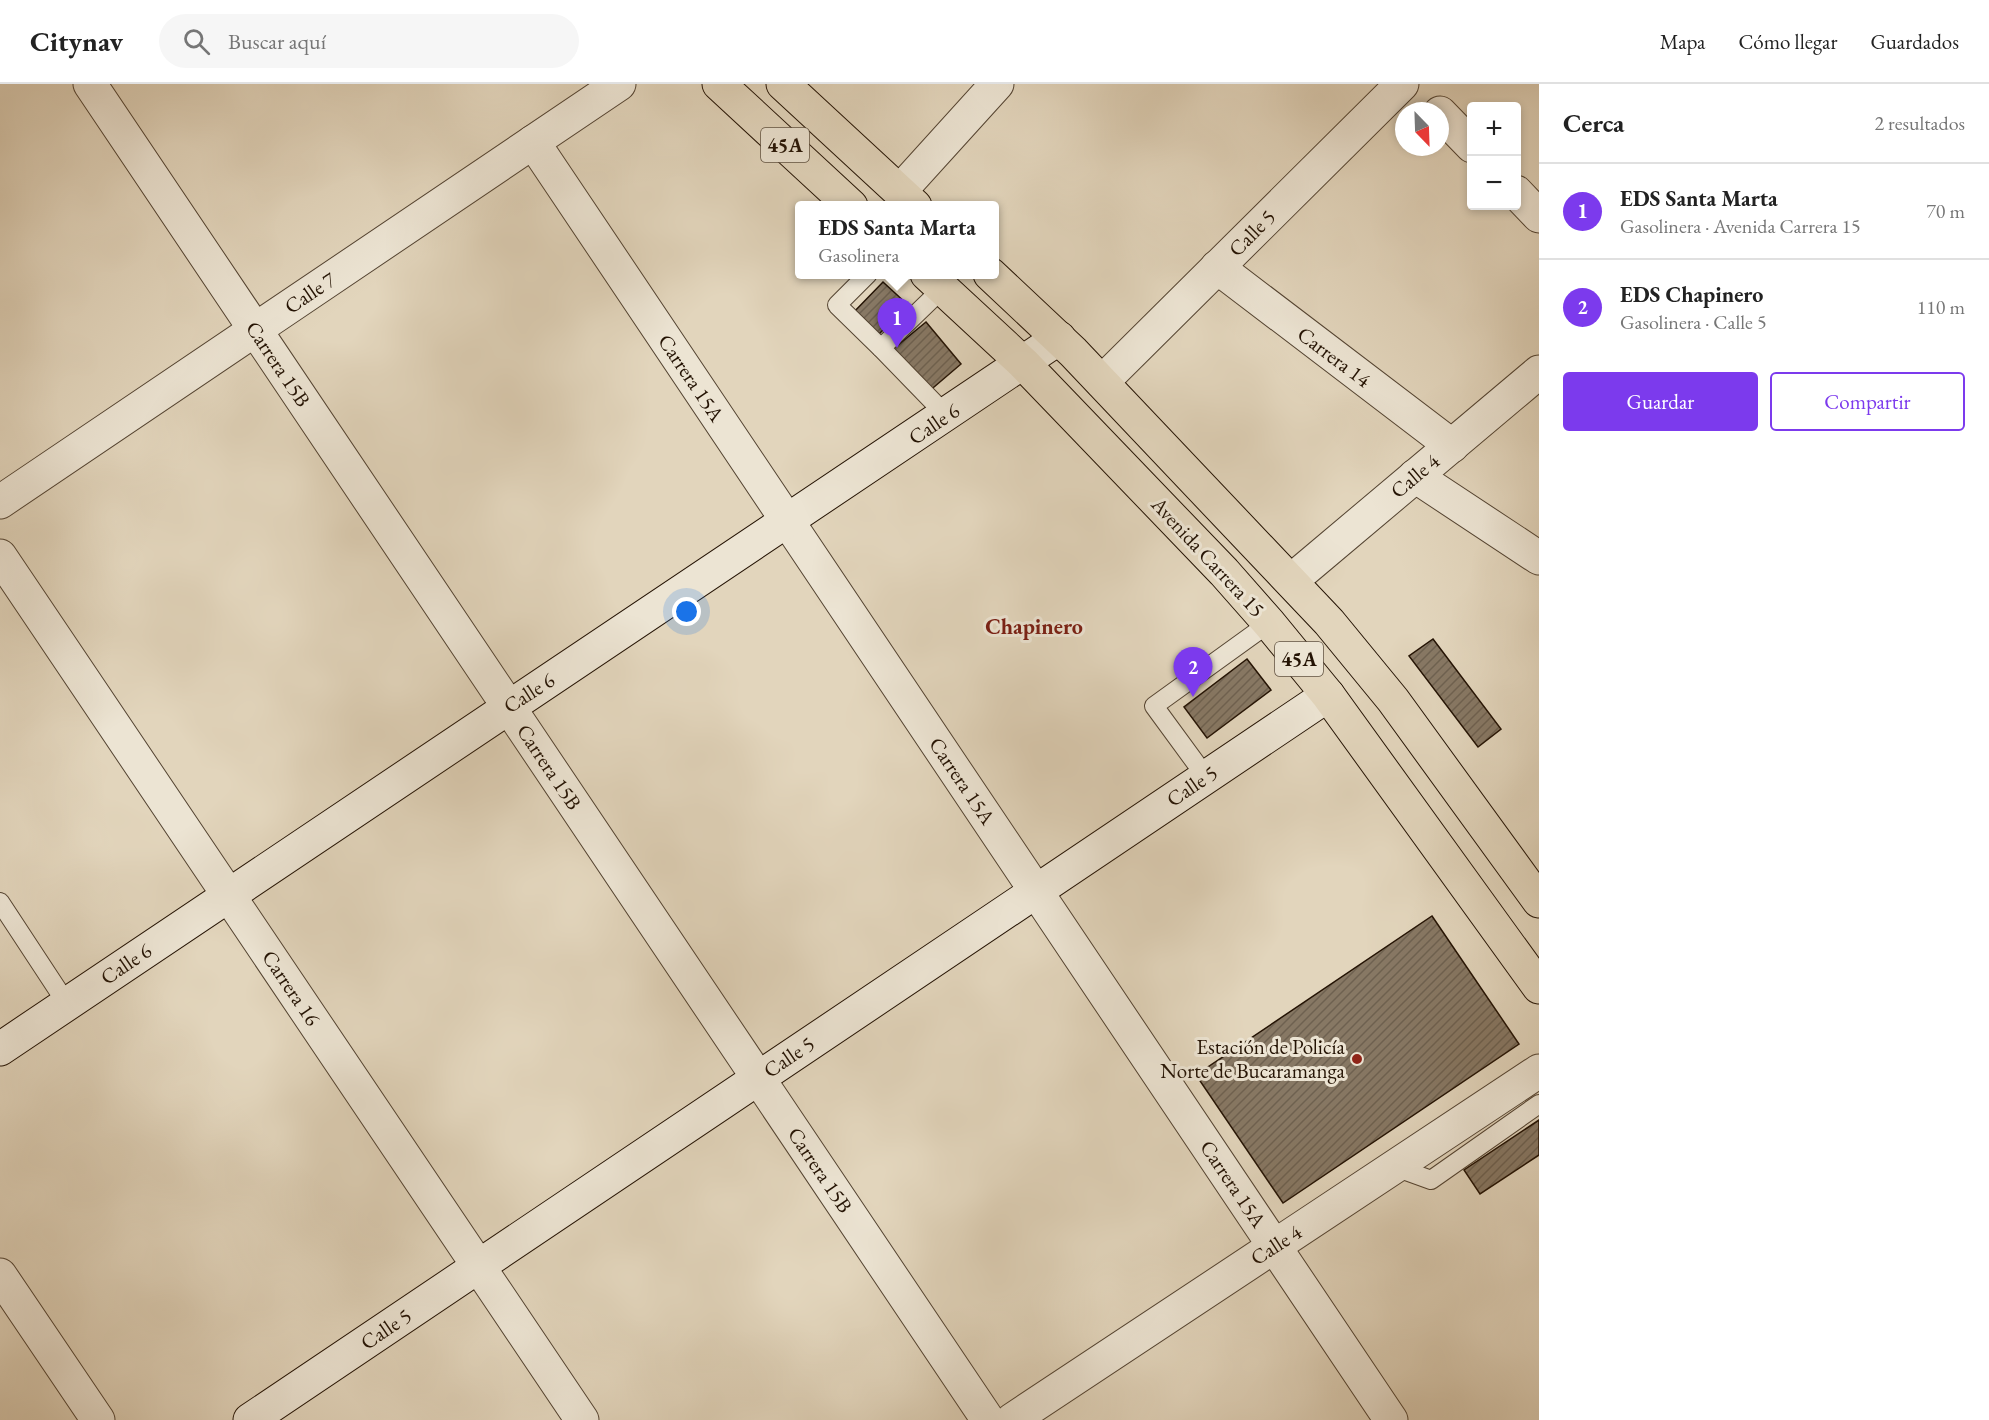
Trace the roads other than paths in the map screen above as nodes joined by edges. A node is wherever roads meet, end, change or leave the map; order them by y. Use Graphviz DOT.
graph roads {
  1 [pos="90,84"];
  2 [pos="619,84"];
  3 [pos="719,84"];
  4 [pos="783,84"];
  5 [pos="997,84"];
  6 [pos="1402,84"];
  7 [pos="1412,84"];
  8 [pos="1429,102"];
  9 [pos="1449,122"];
  10 [pos="1467,141"];
  11 [pos="533,142"];
  12 [pos="1521,197"];
  13 [pos="907,198"];
  14 [pos="846,201"];
  15 [pos="1539,216"];
  16 [pos="1217,267"];
  17 [pos="862,279"];
  18 [pos="995,279"];
  19 [pos="934,282"];
  20 [pos="255,330"];
  21 [pos="1059,338"];
  22 [pos="881,348"];
  23 [pos="1023,363"];
  24 [pos="1539,372"];
  25 [pos="1102,382"];
  26 [pos="946,415"];
  27 [pos="1452,446"];
  28 [pos="1415,476"];
  29 [pos="0,502"];
  30 [pos="788,523"];
  31 [pos="0,556"];
  32 [pos="1539,558"];
  33 [pos="1292,580"];
  34 [pos="1269,623"];
  35 [pos="1328,695"];
  36 [pos="508,706"];
  37 [pos="1206,777"];
  38 [pos="1036,891"];
  39 [pos="228,895"];
  40 [pos="1539,901"];
  41 [pos="0,902"];
  42 [pos="1539,987"];
  43 [pos="67,1004"];
  44 [pos="0,1049"];
  45 [pos="1539,1071"];
  46 [pos="758,1078"];
  47 [pos="1489,1104"];
  48 [pos="1539,1104"];
  49 [pos="1519,1118"];
  50 [pos="1395,1167"];
  51 [pos="1274,1246"];
  52 [pos="478,1266"];
  53 [pos="0,1275"];
  54 [pos="98,1420"];
  55 [pos="250,1420"];
  56 [pos="582,1420"];
  57 [pos="988,1420"];
  58 [pos="1012,1420"];
  59 [pos="1391,1420"];
  1 -- 20 [label="street, Carrera 15B"];
  2 -- 11 [label="street, Calle 7"];
  3 -- 14 [label="main road, 45A"];
  4 -- 13 [label="main road, 45A"];
  5 -- 13 [label="street"];
  6 -- 16 [label="street, Calle 5"];
  7 -- 8 [label="street"];
  9 -- 10 [label="street"];
  11 -- 20 [label="street, Calle 7"];
  11 -- 30 [label="street, Carrera 15A"];
  12 -- 15 [label="street"];
  16 -- 25 [label="street, Calle 5"];
  16 -- 27 [label="street, Carrera 14"];
  17 -- 22 [label="lane"];
  18 -- 21 [label="main road, Avenida Carrera 15 / 45A"];
  19 -- 22 [label="lane"];
  19 -- 23 [label="main road, Avenida Carrera 15 / 45A"];
  20 -- 29 [label="street, Calle 7"];
  20 -- 36 [label="street, Carrera 15B"];
  21 -- 23 [label="street, Calle 6"];
  21 -- 25 [label="main road, Avenida Carrera 15 / 45A"];
  22 -- 26 [label="lane"];
  23 -- 26 [label="street, Calle 6"];
  23 -- 34 [label="main road, Avenida Carrera 15 / 45A"];
  24 -- 27 [label="street, Calle 4"];
  25 -- 33 [label="main road, Avenida Carrera 15 / 45A"];
  26 -- 30 [label="street, Calle 6"];
  27 -- 28 [label="street, Calle 4"];
  28 -- 32 [label="street"];
  28 -- 33 [label="street, Calle 4"];
  30 -- 36 [label="street, Calle 6"];
  30 -- 38 [label="street, Carrera 15A"];
  31 -- 39 [label="street, Carrera 16"];
  33 -- 40 [label="main road, Avenida Carrera 15 / 45A"];
  34 -- 35 [label="main road, Avenida Carrera 15 / 45A"];
  34 -- 37 [label="lane"];
  35 -- 37 [label="street, Calle 5"];
  35 -- 42 [label="main road, Avenida Carrera 15 / 45A"];
  36 -- 39 [label="street, Calle 6"];
  36 -- 46 [label="street, Carrera 15B"];
  37 -- 38 [label="street, Calle 5"];
  38 -- 46 [label="street, Calle 5"];
  38 -- 51 [label="street, Carrera 15A"];
  39 -- 43 [label="street, Calle 6"];
  39 -- 52 [label="street, Carrera 16"];
  41 -- 43 [label="lane"];
  43 -- 44 [label="street, Calle 6"];
  45 -- 47 [label="street, Calle 4"];
  46 -- 52 [label="street, Calle 5"];
  46 -- 57 [label="street, Carrera 15B"];
  47 -- 49 [label="lane"];
  47 -- 50 [label="street, Calle 4"];
  48 -- 49 [label="lane"];
  49 -- 50 [label="lane"];
  50 -- 51 [label="street, Calle 4"];
  51 -- 58 [label="street, Calle 4"];
  51 -- 59 [label="street, Carrera 15A"];
  52 -- 55 [label="street, Calle 5"];
  52 -- 56 [label="street, Carrera 16"];
  53 -- 54 [label="street"];
}
